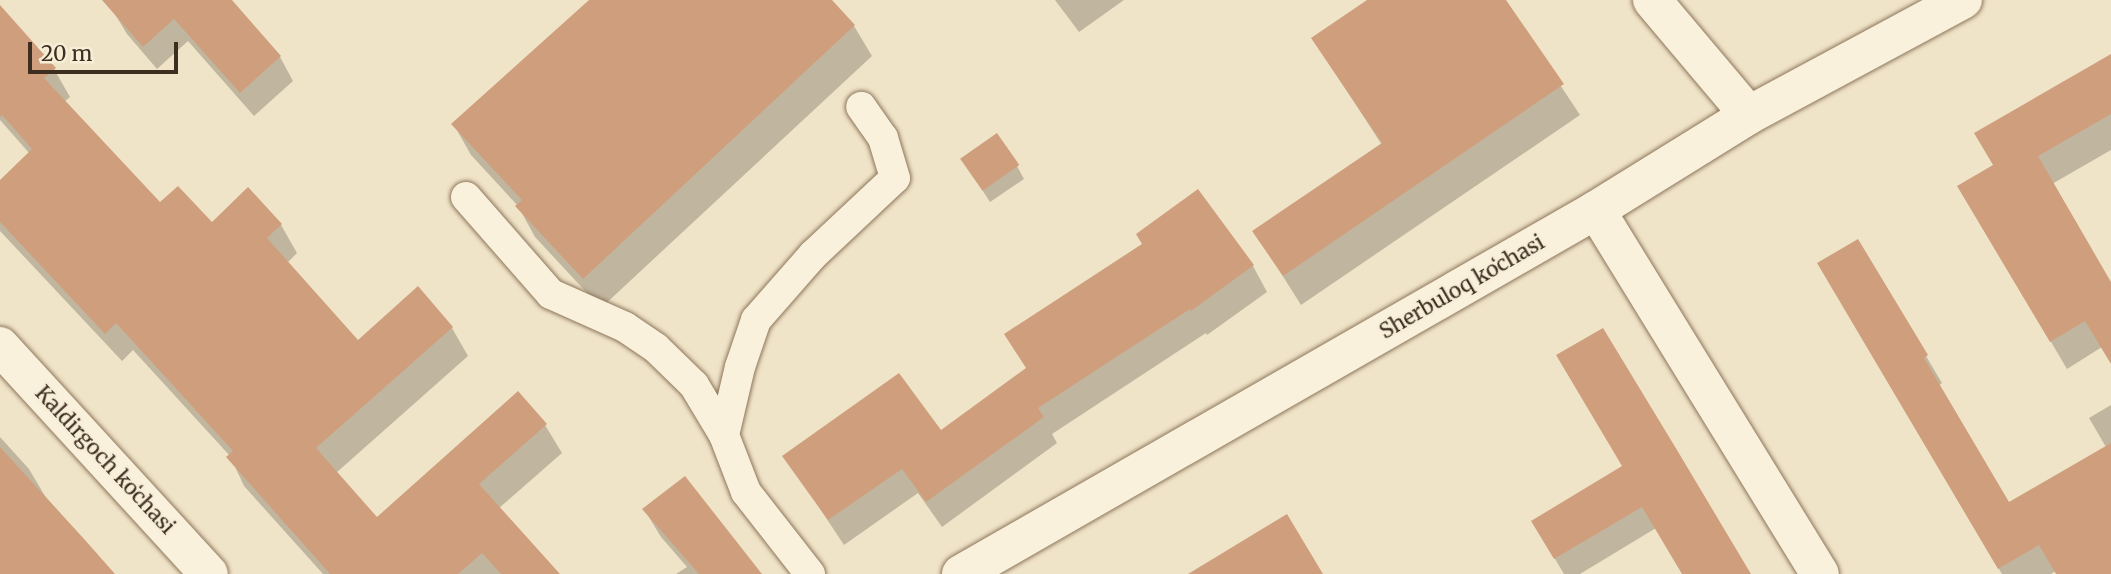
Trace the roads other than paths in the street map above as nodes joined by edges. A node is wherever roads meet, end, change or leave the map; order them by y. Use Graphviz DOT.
graph roads {
  1 [pos="1652,0"];
  2 [pos="1963,0"];
  3 [pos="861,107"];
  4 [pos="1749,115"];
  5 [pos="466,197"];
  6 [pos="1596,210"];
  7 [pos="0,345"];
  8 [pos="724,435"];
  9 [pos="209,574"];
  10 [pos="810,574"];
  11 [pos="961,574"];
  12 [pos="1820,574"];
  1 -- 4 [label="street"];
  2 -- 4 [label="street, Sherbuloq koʻchasi"];
  3 -- 8 [label="lane"];
  4 -- 6 [label="street, Sherbuloq koʻchasi"];
  5 -- 8 [label="lane"];
  6 -- 11 [label="street, Sherbuloq koʻchasi"];
  6 -- 12 [label="street"];
  7 -- 9 [label="street, Kaldirgoch koʻchasi"];
  8 -- 10 [label="lane"];
}
